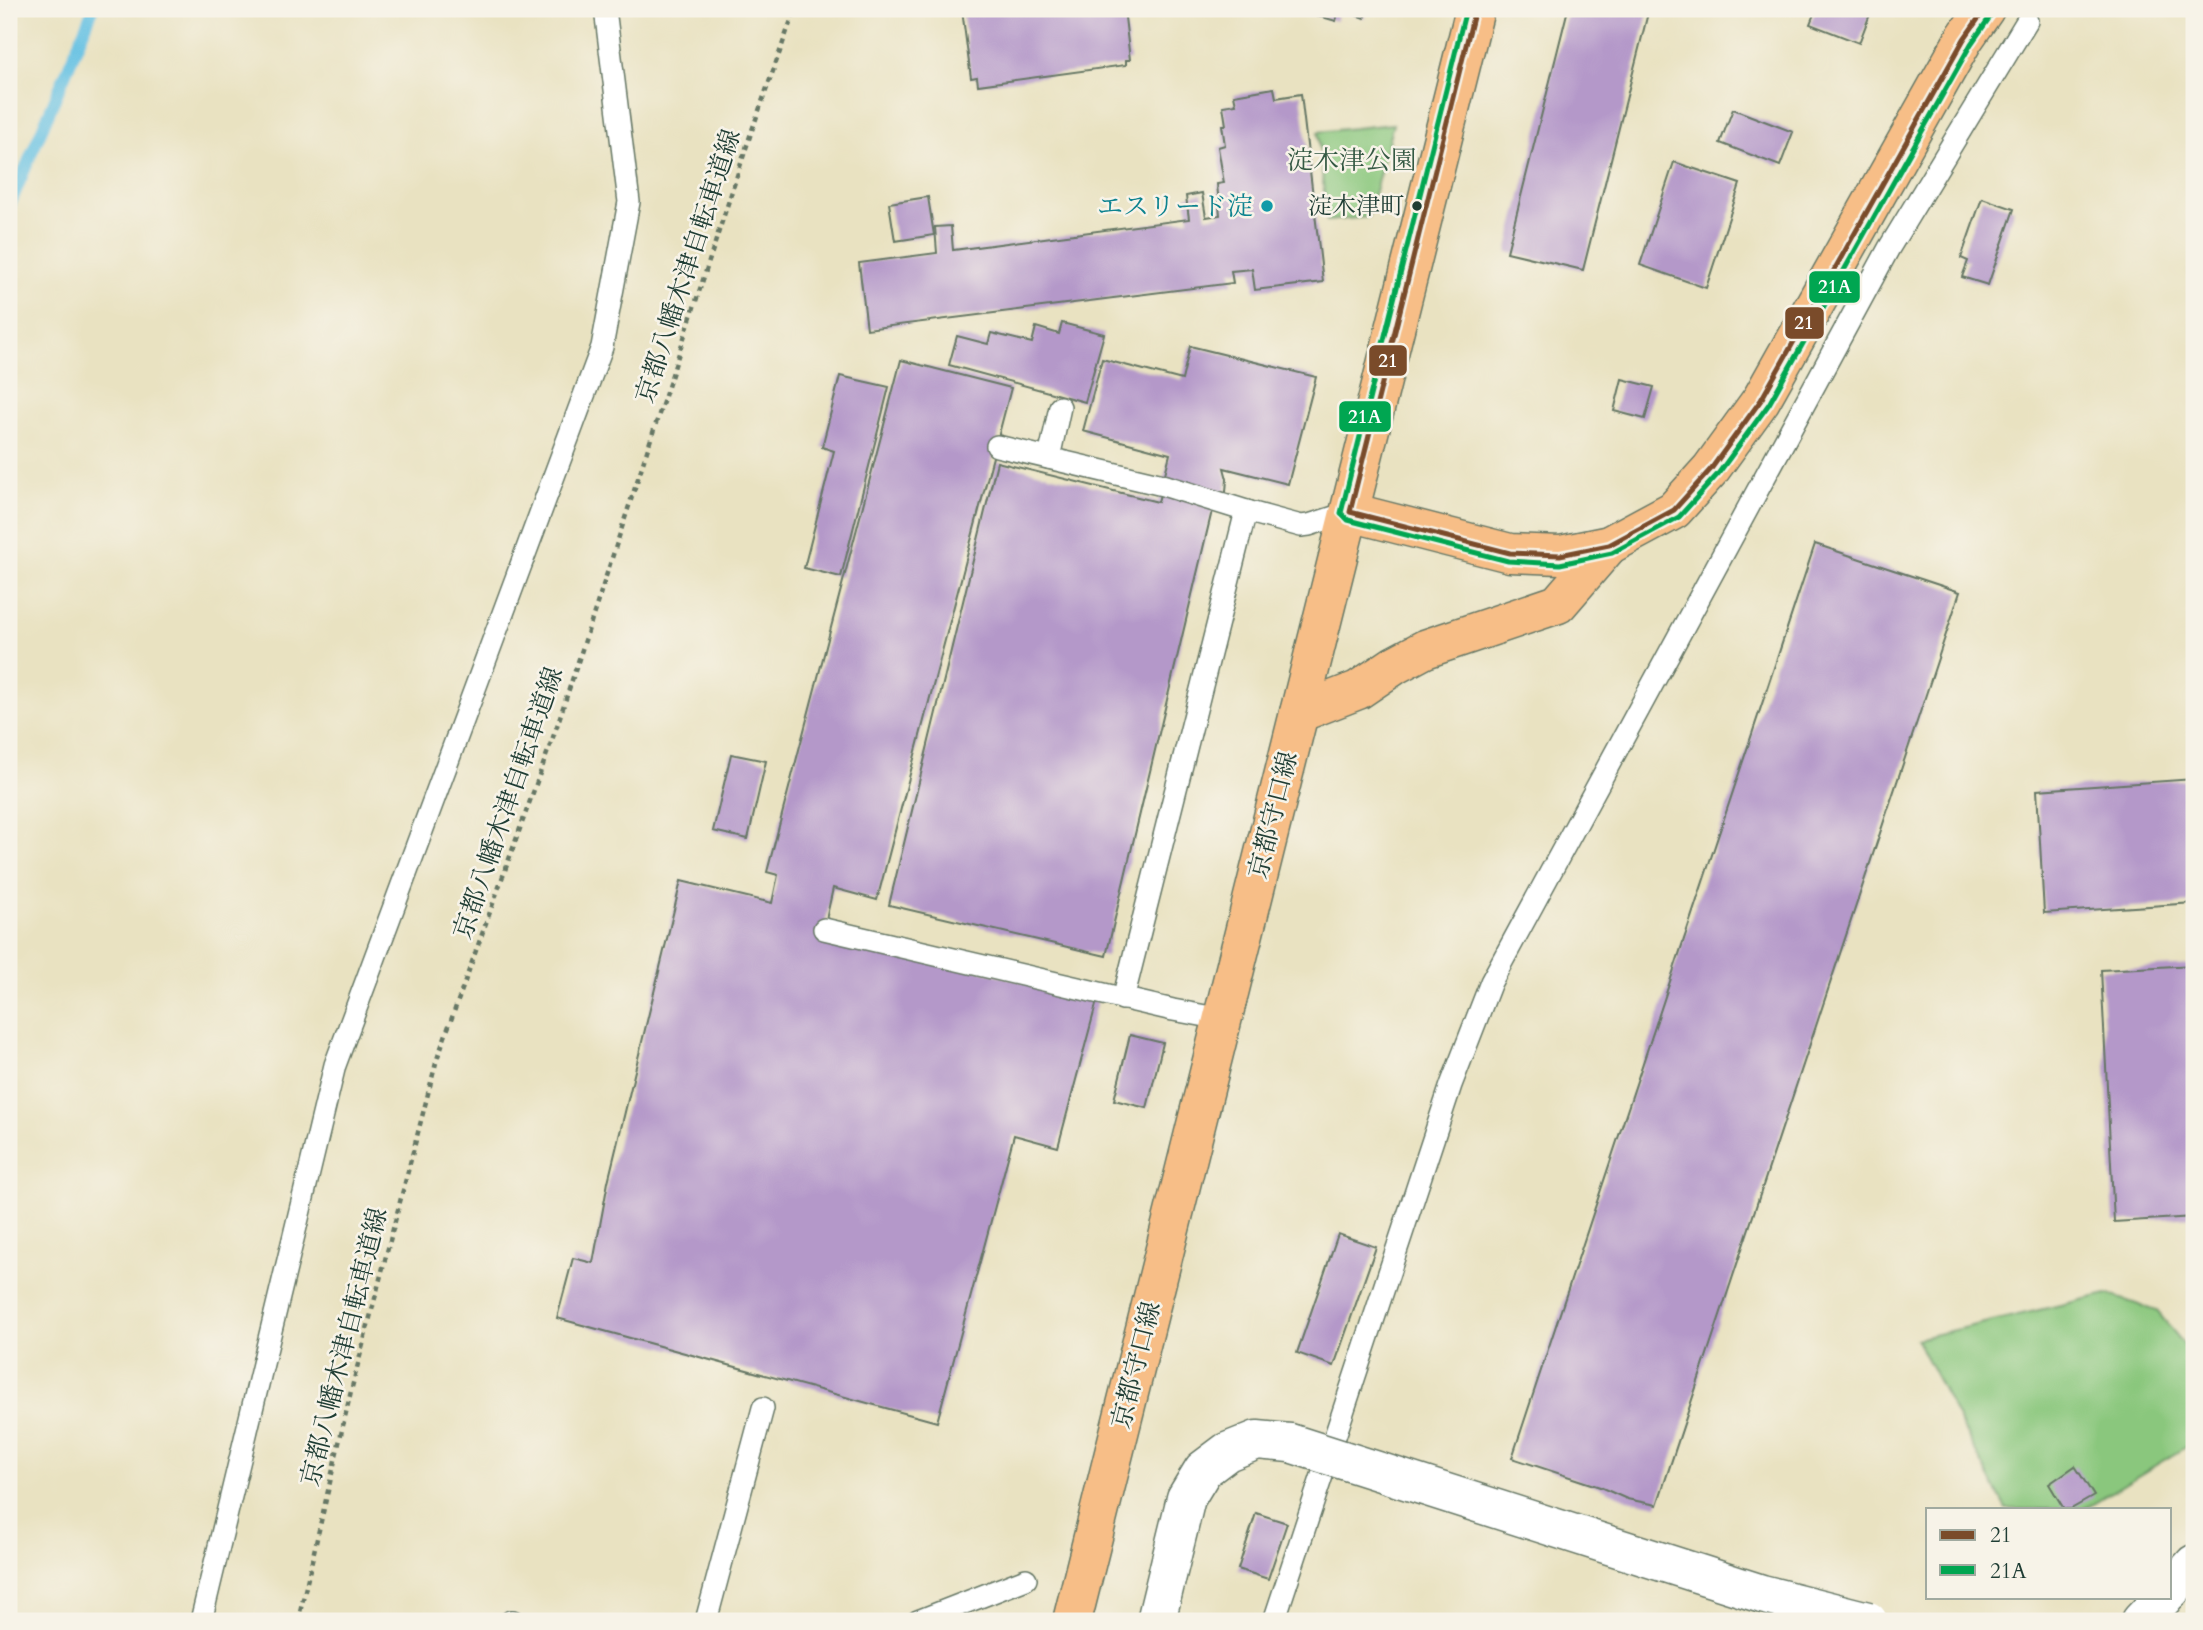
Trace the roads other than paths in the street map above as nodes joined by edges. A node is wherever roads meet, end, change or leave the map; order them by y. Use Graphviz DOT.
graph roads {
  1 [pos="605,9"];
  2 [pos="1475,9"];
  3 [pos="1985,9"];
  4 [pos="2027,21"];
  5 [pos="1060,407"];
  6 [pos="997,446"];
  7 [pos="1049,457"];
  8 [pos="1350,512"];
  9 [pos="1253,513"];
  10 [pos="1609,545"];
  11 [pos="1299,713"];
  12 [pos="824,929"];
  13 [pos="1123,999"];
  14 [pos="1222,1020"];
  15 [pos="763,1408"];
  16 [pos="2194,1564"];
  17 [pos="1026,1579"];
  18 [pos="2172,1589"];
  19 [pos="2163,1598"];
  20 [pos="201,1621"];
  21 [pos="706,1621"];
  22 [pos="918,1621"];
  23 [pos="1072,1621"];
  24 [pos="1156,1621"];
  25 [pos="1274,1621"];
  26 [pos="1868,1621"];
  27 [pos="2141,1621"];
  1 -- 20 [label="lane"];
  2 -- 8 [label="main road, 京都守口線"];
  3 -- 10 [label="main road"];
  4 -- 25 [label="lane"];
  5 -- 7 [label="lane"];
  6 -- 7 [label="lane"];
  7 -- 9 [label="lane"];
  8 -- 9 [label="lane"];
  8 -- 10 [label="main road"];
  8 -- 11 [label="main road, 京都守口線"];
  9 -- 13 [label="lane"];
  10 -- 11 [label="main road"];
  11 -- 14 [label="main road, 京都守口線"];
  12 -- 13 [label="lane"];
  13 -- 14 [label="lane"];
  14 -- 23 [label="main road, 京都守口線"];
  15 -- 21 [label="lane"];
  16 -- 18 [label="street"];
  17 -- 22 [label="lane"];
  19 -- 27 [label="street"];
  24 -- 26 [label="street, bridge"];
}
